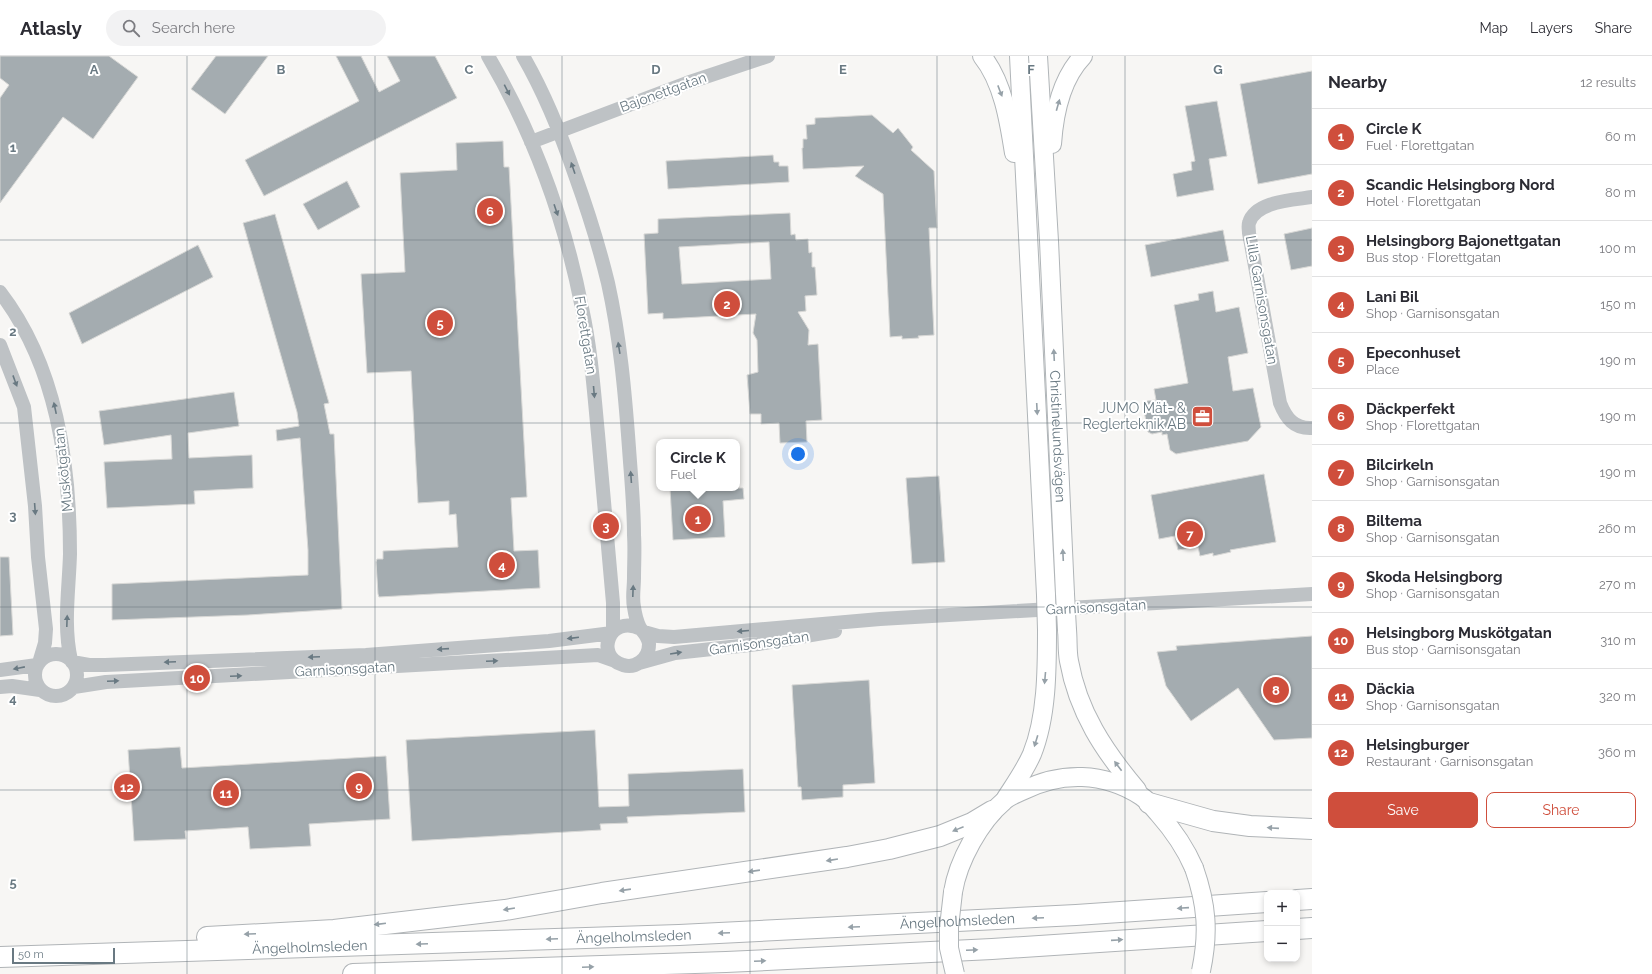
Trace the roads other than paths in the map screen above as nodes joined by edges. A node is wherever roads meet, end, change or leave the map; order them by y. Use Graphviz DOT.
graph roads {
  1 [pos="488,56"];
  2 [pos="523,56"];
  3 [pos="768,56"];
  4 [pos="982,56"];
  5 [pos="1019,56"];
  6 [pos="1038,56"];
  7 [pos="1083,56"];
  8 [pos="559,131"];
  9 [pos="530,142"];
  10 [pos="1312,197"];
  11 [pos="1049,241"];
  12 [pos="0,292"];
  13 [pos="1032,300"];
  14 [pos="0,345"];
  15 [pos="1312,428"];
  16 [pos="1312,594"];
  17 [pos="880,620"];
  18 [pos="642,630"];
  19 [pos="612,632"];
  20 [pos="71,661"];
  21 [pos="615,661"];
  22 [pos="638,663"];
  23 [pos="38,664"];
  24 [pos="0,670"];
  25 [pos="0,687"];
  26 [pos="74,687"];
  27 [pos="40,690"];
  28 [pos="1146,800"];
  29 [pos="999,805"];
  30 [pos="1312,829"];
  31 [pos="1312,899"];
  32 [pos="1300,900"];
  33 [pos="1264,902"];
  34 [pos="1312,928"];
  35 [pos="1300,929"];
  36 [pos="1264,931"];
  37 [pos="32,956"];
  38 [pos="0,957"];
  39 [pos="1201,972"];
  40 [pos="353,974"];
  41 [pos="955,974"];
  1 -- 9 [label="street, Florettgatan, one-way"];
  2 -- 8 [label="street"];
  3 -- 8 [label="street, Bajonettgatan"];
  4 -- 13 [label="main road, one-way"];
  5 -- 13 [label="main road, Christinelundsvägen"];
  6 -- 11 [label="main road, Christinelundsvägen"];
  11 -- 7 [label="main road, one-way"];
  8 -- 9 [label="street, Bajonettgatan"];
  18 -- 8 [label="street, one-way"];
  9 -- 19 [label="street, Florettgatan, one-way"];
  10 -- 15 [label="street, Lilla Garnisonsgatan"];
  28 -- 11 [label="main road, Christinelundsvägen, one-way, bridge"];
  20 -- 12 [label="street, Muskötgatan, one-way"];
  13 -- 29 [label="main road, Christinelundsvägen, one-way, bridge"];
  14 -- 23 [label="street, one-way"];
  16 -- 17 [label="street, Garnisonsgatan"];
  17 -- 18 [label="street, Garnisonsgatan, one-way"];
  22 -- 17 [label="street, Garnisonsgatan, one-way"];
  18 -- 19 [label="street, Garnisonsgatan"];
  18 -- 22 [label="street"];
  19 -- 20 [label="street, Garnisonsgatan, one-way"];
  19 -- 21 [label="street"];
  20 -- 23 [label="street, Garnisonsgatan"];
  20 -- 26 [label="street"];
  21 -- 22 [label="street, Garnisonsgatan"];
  26 -- 21 [label="street, Garnisonsgatan, one-way"];
  23 -- 24 [label="street, Garnisonsgatan, one-way"];
  23 -- 27 [label="street"];
  25 -- 27 [label="street, Garnisonsgatan"];
  26 -- 27 [label="street, Garnisonsgatan"];
  28 -- 29 [label="main road"];
  30 -- 28 [label="highway, one-way"];
  28 -- 39 [label="main road, bridge"];
  29 -- 37 [label="highway, one-way"];
  29 -- 41 [label="main road, Christinelundsvägen, bridge"];
  31 -- 32 [label="highway"];
  33 -- 37 [label="highway, Ängelholmsleden, one-way"];
  34 -- 35 [label="highway"];
  40 -- 36 [label="highway, Ängelholmsleden, one-way"];
  37 -- 38 [label="highway, Ängelholmsleden"];
}
